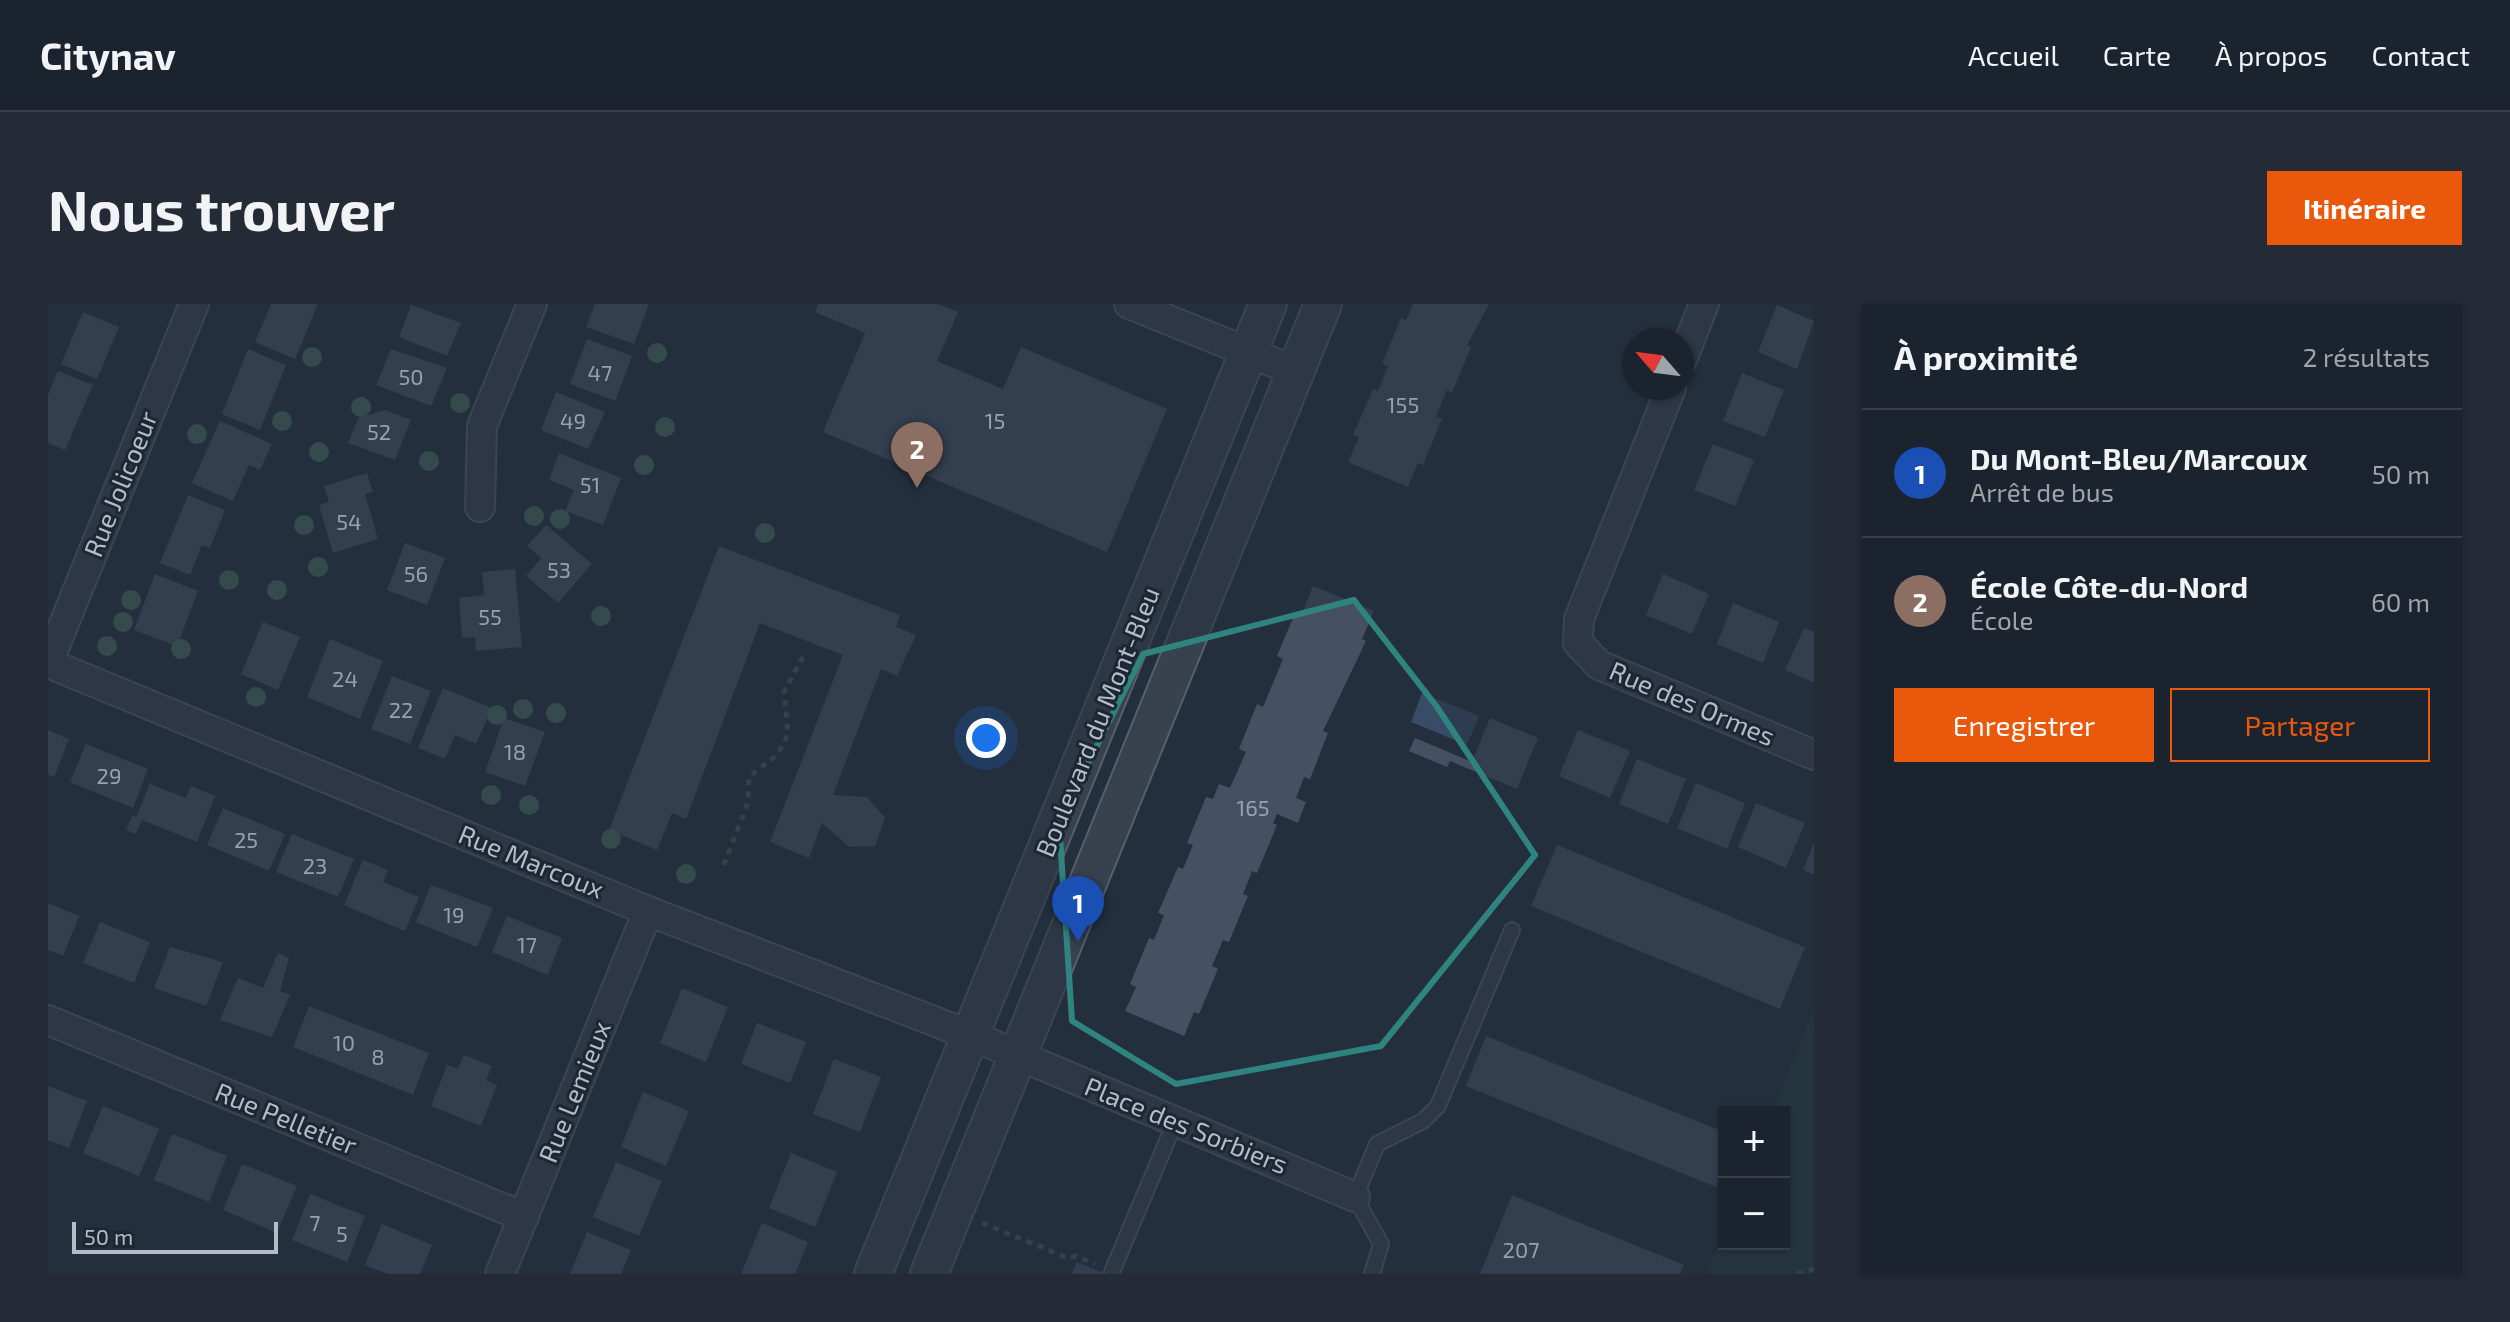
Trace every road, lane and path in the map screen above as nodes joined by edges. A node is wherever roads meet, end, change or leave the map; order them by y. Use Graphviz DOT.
graph roads {
  1 [pos="194,304"];
  2 [pos="532,304"];
  3 [pos="1129,304"];
  4 [pos="1268,304"];
  5 [pos="1323,304"];
  6 [pos="1704,304"];
  7 [pos="1694,329"];
  8 [pos="1248,353"];
  9 [pos="1295,371"];
  10 [pos="1666,400"];
  11 [pos="480,507"];
  12 [pos="806,651"];
  13 [pos="48,663"];
  14 [pos="1814,755"];
  15 [pos="724,865"];
  16 [pos="648,911"];
  17 [pos="1512,930"];
  18 [pos="48,1020"];
  19 [pos="970,1035"];
  20 [pos="1016,1056"];
  21 [pos="1175,1122"];
  22 [pos="1355,1197"];
  23 [pos="524,1217"];
  24 [pos="974,1219"];
  25 [pos="1814,1269"];
  26 [pos="1112,1272"];
  27 [pos="500,1274"];
  28 [pos="873,1274"];
  29 [pos="929,1274"];
  30 [pos="1372,1274"];
  31 [pos="1797,1274"];
  1 -- 13 [label="street, Rue Jolicoeur"];
  2 -- 11 [label="street"];
  3 -- 8 [label="street"];
  4 -- 8 [label="street, Boulevard du Mont-Bleu"];
  5 -- 9 [label="street, Boulevard du Mont-Bleu"];
  6 -- 7 [label="street"];
  8 -- 9 [label="street"];
  8 -- 19 [label="street, Boulevard du Mont-Bleu"];
  9 -- 20 [label="street, Boulevard du Mont-Bleu"];
  10 -- 14 [label="street, Rue des Ormes"];
  12 -- 15 [label="path"];
  13 -- 16 [label="street, Rue Marcoux"];
  16 -- 19 [label="street, Rue Marcoux"];
  16 -- 23 [label="street, Rue Lemieux"];
  17 -- 22 [label="lane"];
  18 -- 23 [label="street, Rue Pelletier"];
  19 -- 20 [label="street, Rue Marcoux"];
  19 -- 28 [label="street, Boulevard du Mont-Bleu"];
  20 -- 21 [label="street, Place des Sorbiers"];
  20 -- 29 [label="street, Boulevard du Mont-Bleu"];
  21 -- 22 [label="street, Place des Sorbiers"];
  21 -- 26 [label="lane"];
  22 -- 30 [label="lane"];
  23 -- 27 [label="street, Rue Lemieux"];
  24 -- 26 [label="path"];
  25 -- 31 [label="path"];
}
